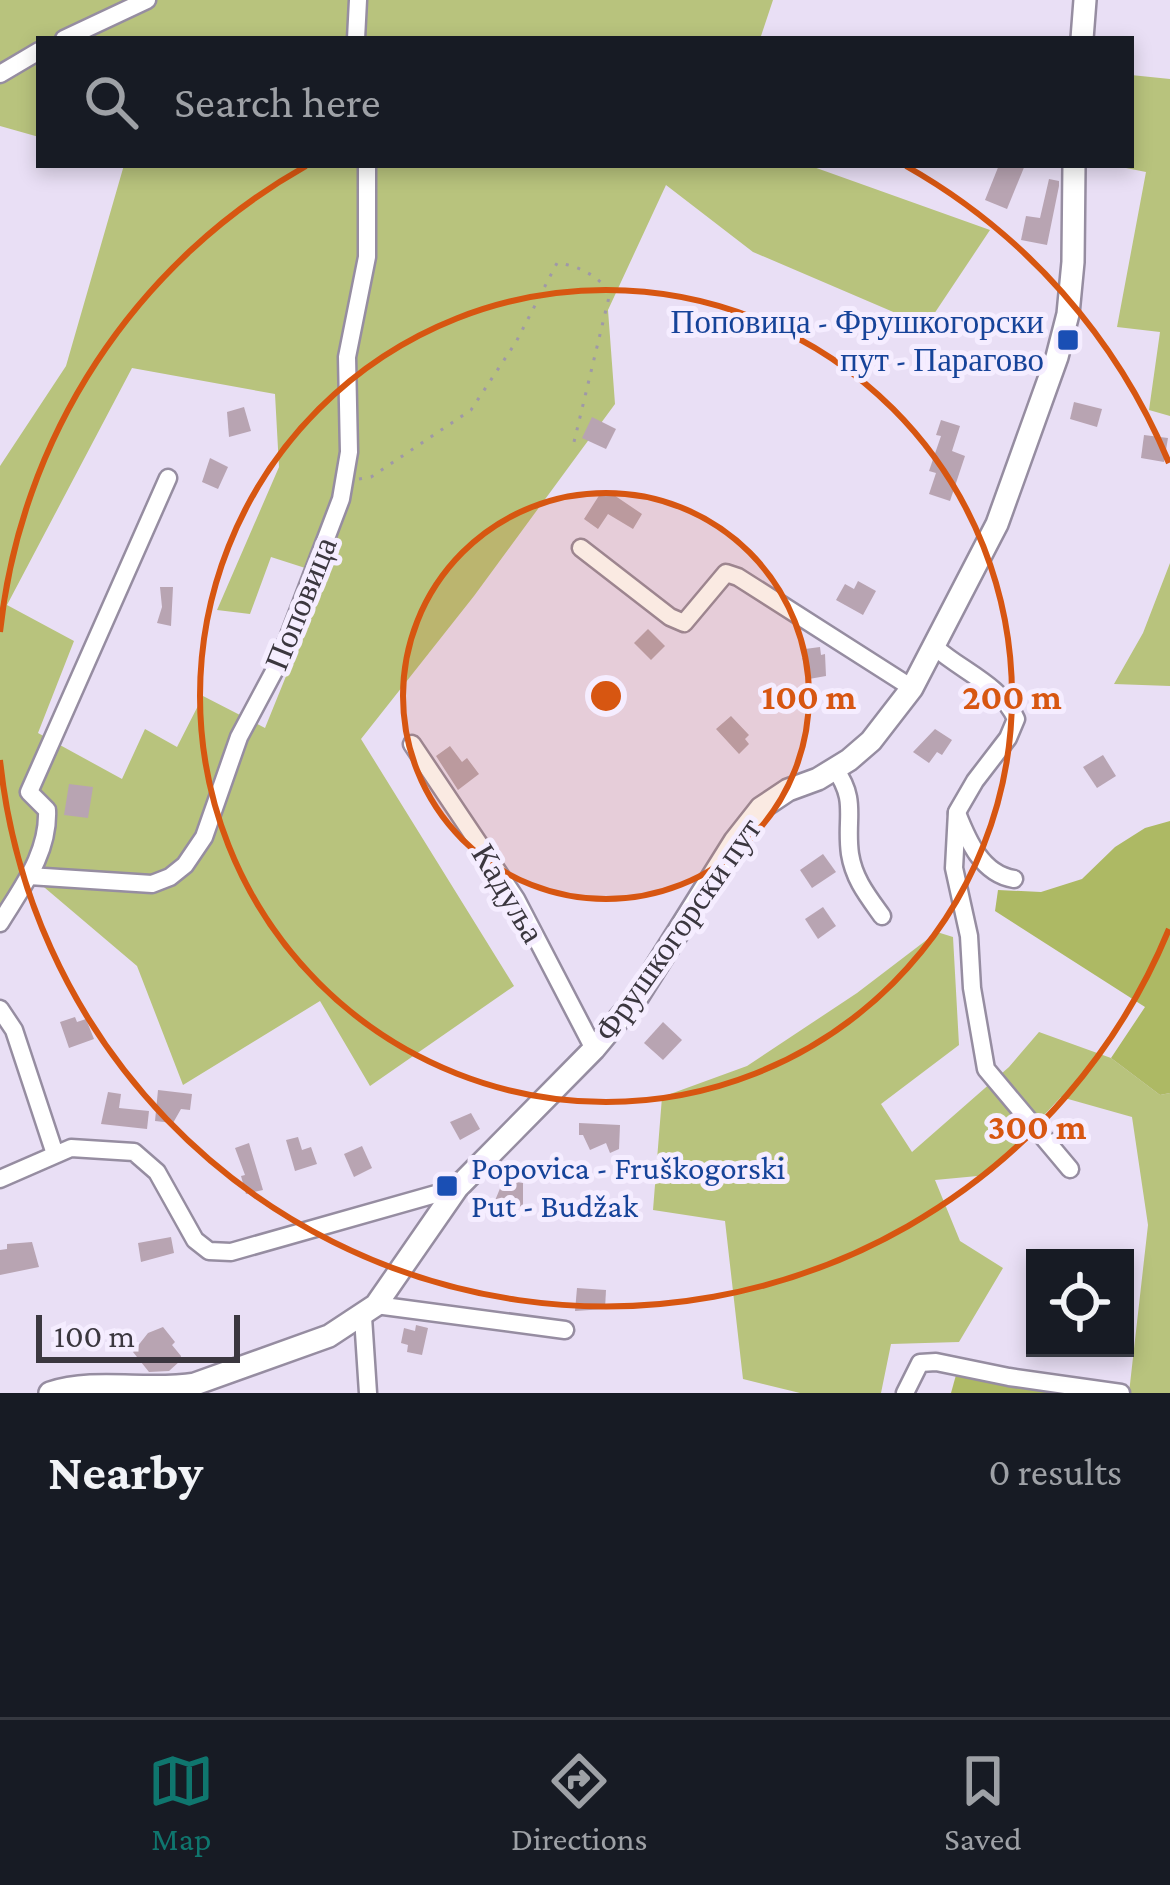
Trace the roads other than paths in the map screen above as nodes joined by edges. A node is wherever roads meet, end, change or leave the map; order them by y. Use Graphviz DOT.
graph roads {
  1 [pos="147,0"];
  2 [pos="358,0"];
  3 [pos="1085,0"];
  4 [pos="70,36"];
  5 [pos="356,36"];
  6 [pos="1082,36"];
  7 [pos="36,52"];
  8 [pos="0,74"];
  9 [pos="367,168"];
  10 [pos="1074,168"];
  11 [pos="168,478"];
  12 [pos="581,548"];
  13 [pos="936,648"];
  14 [pos="912,688"];
  15 [pos="412,744"];
  16 [pos="836,769"];
  17 [pos="957,812"];
  18 [pos="29,876"];
  19 [pos="1014,879"];
  20 [pos="882,916"];
  21 [pos="0,923"];
  22 [pos="0,1009"];
  23 [pos="594,1049"];
  24 [pos="56,1154"];
  25 [pos="1070,1169"];
  26 [pos="0,1179"];
  27 [pos="458,1187"];
  28 [pos="369,1311"];
  29 [pos="565,1330"];
  30 [pos="50,1393"];
  31 [pos="368,1393"];
  32 [pos="905,1393"];
  33 [pos="1121,1393"];
  1 -- 4 [label="street"];
  2 -- 5 [label="street"];
  3 -- 6 [label="street"];
  7 -- 8 [label="street"];
  9 -- 18 [label="street, Поповица"];
  10 -- 13 [label="street, Фрушкогорски пут"];
  11 -- 18 [label="street"];
  12 -- 14 [label="street"];
  13 -- 14 [label="street, Фрушкогорски пут"];
  13 -- 17 [label="street"];
  14 -- 16 [label="street, Фрушкогорски пут"];
  15 -- 23 [label="street, Кадуља"];
  16 -- 20 [label="street"];
  16 -- 23 [label="street, Фрушкогорски пут"];
  17 -- 19 [label="street"];
  17 -- 25 [label="street"];
  18 -- 21 [label="street"];
  22 -- 24 [label="street"];
  23 -- 27 [label="street, Фрушкогорски пут"];
  24 -- 26 [label="street"];
  24 -- 27 [label="street"];
  27 -- 28 [label="street, Фрушкогорски пут"];
  28 -- 29 [label="street"];
  28 -- 30 [label="street"];
  28 -- 31 [label="street"];
  32 -- 33 [label="street"];
}
